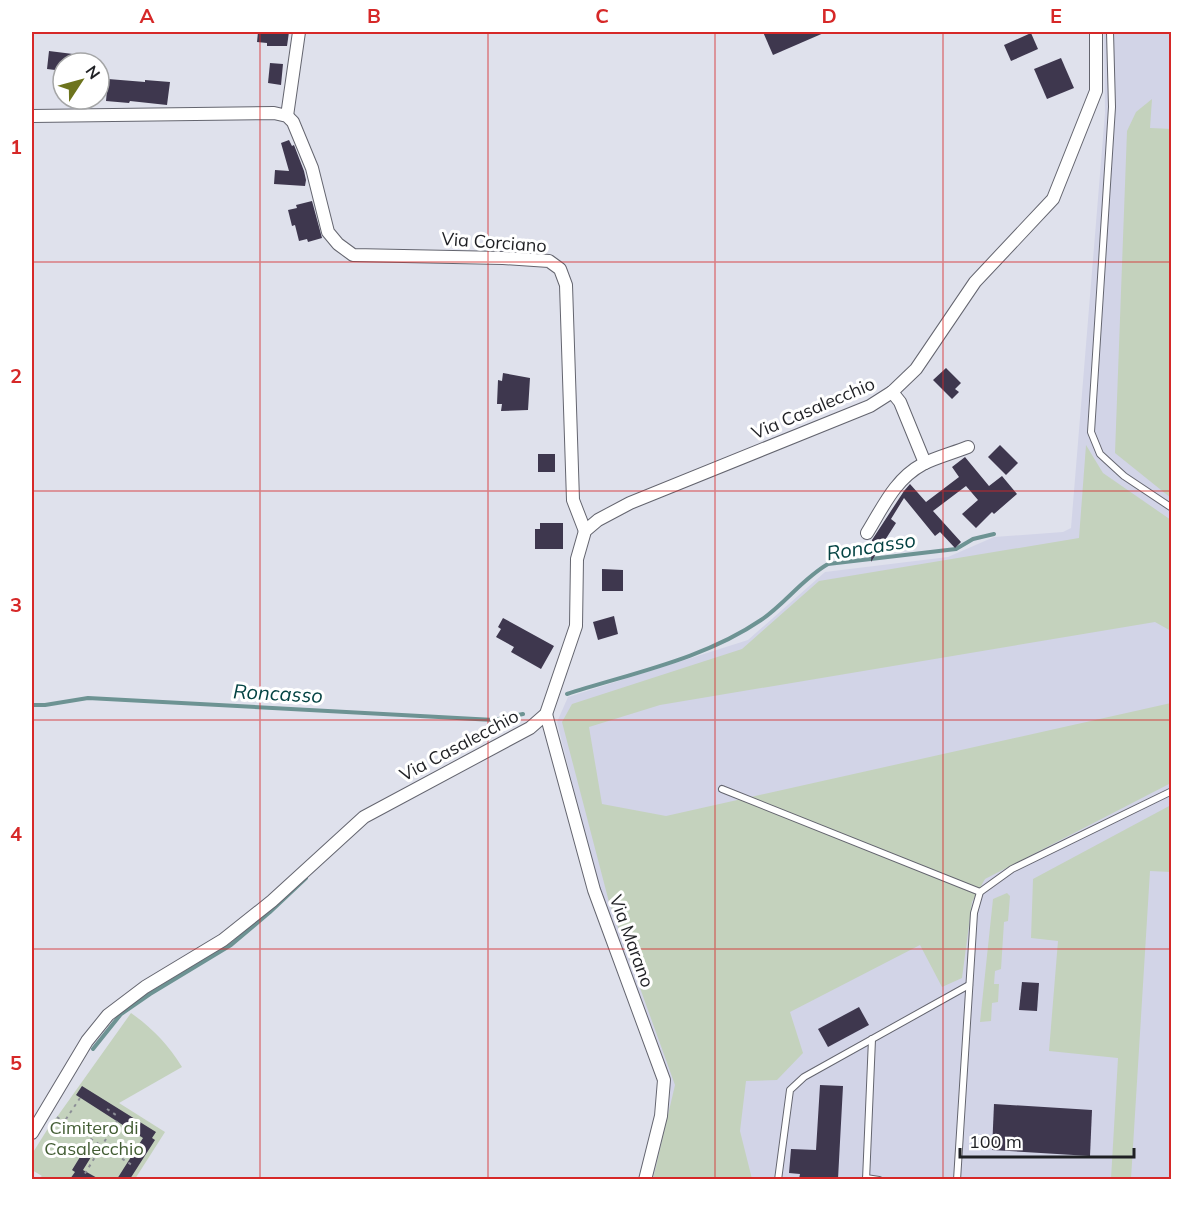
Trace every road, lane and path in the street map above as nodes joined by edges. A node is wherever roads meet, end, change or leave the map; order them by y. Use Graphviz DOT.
graph roads {
  1 [pos="298,32"];
  2 [pos="1096,32"];
  3 [pos="1110,32"];
  4 [pos="32,116"];
  5 [pos="287,116"];
  6 [pos="892,392"];
  7 [pos="968,447"];
  8 [pos="925,463"];
  9 [pos="1172,508"];
  10 [pos="585,531"];
  11 [pos="867,533"];
  12 [pos="546,714"];
  13 [pos="723,789"];
  14 [pos="1172,791"];
  15 [pos="980,892"];
  16 [pos="969,984"];
  17 [pos="872,1039"];
  18 [pos="80,1098"];
  19 [pos="107,1109"];
  20 [pos="116,1115"];
  21 [pos="57,1117"];
  22 [pos="117,1121"];
  23 [pos="64,1122"];
  24 [pos="32,1133"];
  25 [pos="102,1146"];
  26 [pos="132,1165"];
  27 [pos="82,1178"];
  28 [pos="87,1179"];
  29 [pos="645,1179"];
  30 [pos="778,1179"];
  31 [pos="866,1179"];
  32 [pos="879,1179"];
  33 [pos="957,1179"];
  1 -- 5 [label="street"];
  2 -- 6 [label="street, Via Casalecchio"];
  3 -- 9 [label="lane"];
  4 -- 5 [label="street"];
  5 -- 10 [label="street, Via Corciano"];
  6 -- 8 [label="street, Via Casalecchio"];
  6 -- 10 [label="street, Via Casalecchio"];
  7 -- 8 [label="street"];
  8 -- 11 [label="street"];
  10 -- 12 [label="street, Via Casalecchio"];
  12 -- 24 [label="street, Via Casalecchio"];
  12 -- 29 [label="street, Via Marano"];
  13 -- 15 [label="lane"];
  14 -- 15 [label="lane"];
  15 -- 16 [label="lane"];
  16 -- 17 [label="lane"];
  16 -- 33 [label="lane"];
  17 -- 30 [label="lane"];
  17 -- 31 [label="lane"];
  18 -- 23 [label="path"];
  19 -- 20 [label="path"];
  21 -- 23 [label="path"];
  22 -- 25 [label="path"];
  23 -- 25 [label="path"];
  25 -- 26 [label="path"];
  25 -- 27 [label="path"];
  27 -- 28 [label="path"];
  31 -- 32 [label="lane"];
}
